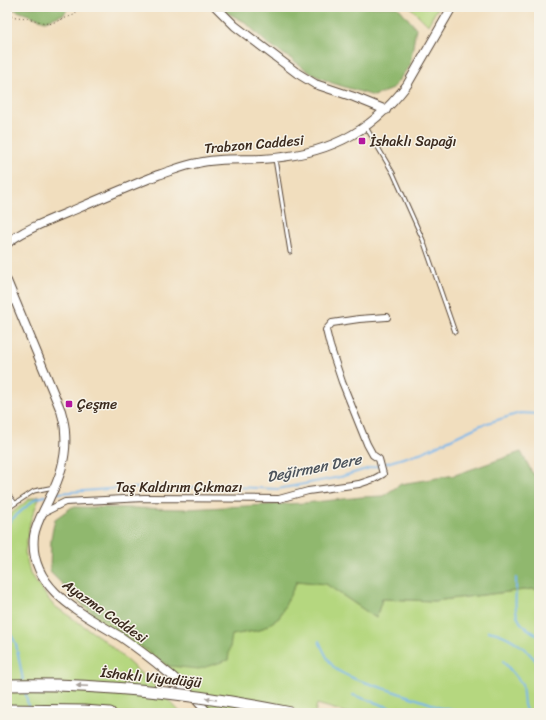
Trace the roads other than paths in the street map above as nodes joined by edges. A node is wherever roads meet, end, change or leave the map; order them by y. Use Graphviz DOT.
graph roads {
  1 [pos="216,7"];
  2 [pos="452,7"];
  3 [pos="386,110"];
  4 [pos="366,127"];
  5 [pos="275,158"];
  6 [pos="7,244"];
  7 [pos="290,252"];
  8 [pos="7,281"];
  9 [pos="387,317"];
  10 [pos="455,332"];
  11 [pos="56,486"];
  12 [pos="7,493"];
  13 [pos="15,503"];
  14 [pos="7,509"];
  15 [pos="42,513"];
  16 [pos="7,685"];
  17 [pos="7,710"];
  18 [pos="110,713"];
  19 [pos="208,713"];
  20 [pos="291,713"];
  1 -- 3 [label="street"];
  2 -- 3 [label="street, Trabzon Caddesi"];
  3 -- 4 [label="street, Trabzon Caddesi"];
  4 -- 5 [label="street, Trabzon Caddesi"];
  4 -- 10 [label="lane"];
  5 -- 6 [label="street, Trabzon Caddesi"];
  5 -- 7 [label="lane"];
  8 -- 11 [label="street"];
  9 -- 15 [label="street, Taş Kaldırım Çıkmazı"];
  11 -- 13 [label="lane"];
  11 -- 15 [label="street, Ayazma Caddesi"];
  12 -- 13 [label="lane"];
  13 -- 14 [label="lane"];
  15 -- 19 [label="street, Ayazma Caddesi"];
  20 -- 16 [label="highway, İshaklı Viyadüğü, one-way, bridge"];
  17 -- 18 [label="highway"];
}
